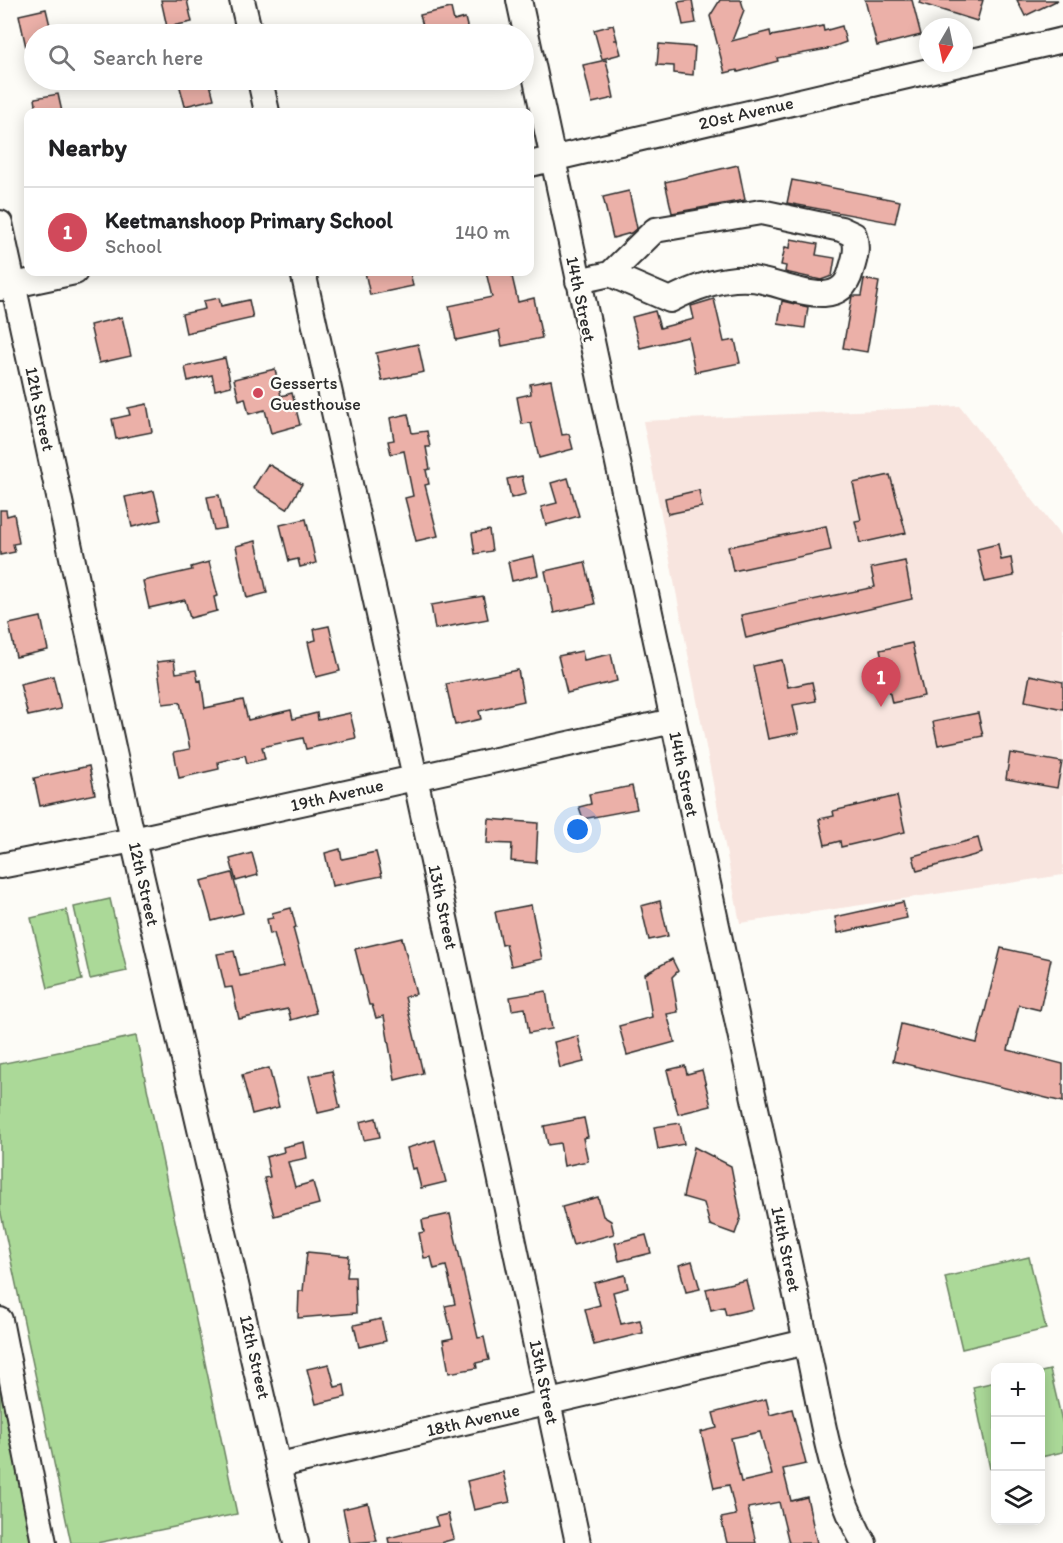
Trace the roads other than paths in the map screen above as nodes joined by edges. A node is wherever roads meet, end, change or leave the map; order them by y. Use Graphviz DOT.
graph roads {
  1 [pos="242,0"];
  2 [pos="519,0"];
  3 [pos="248,24"];
  4 [pos="522,24"];
  5 [pos="1063,40"];
  6 [pos="973,61"];
  7 [pos="925,72"];
  8 [pos="262,90"];
  9 [pos="531,90"];
  10 [pos="266,108"];
  11 [pos="533,108"];
  12 [pos="534,115"];
  13 [pos="540,161"];
  14 [pos="0,224"];
  15 [pos="610,274"];
  16 [pos="56,276"];
  17 [pos="304,276"];
  18 [pos="578,281"];
  19 [pos="7,286"];
  20 [pos="673,721"];
  21 [pos="415,777"];
  22 [pos="134,840"];
  23 [pos="0,866"];
  24 [pos="0,1320"];
  25 [pos="806,1342"];
  26 [pos="549,1403"];
  27 [pos="280,1465"];
  28 [pos="44,1543"];
  29 [pos="296,1543"];
  30 [pos="578,1543"];
  31 [pos="864,1543"];
  1 -- 3 [label="street"];
  2 -- 4 [label="street, 14th Street"];
  5 -- 6 [label="street, 20st Avenue"];
  7 -- 13 [label="street, 20st Avenue"];
  8 -- 10 [label="street"];
  9 -- 11 [label="street, 14th Street"];
  12 -- 13 [label="street, 14th Street"];
  13 -- 18 [label="street, 14th Street"];
  14 -- 19 [label="street, 12th Street"];
  15 -- 15 [label="street"];
  15 -- 18 [label="street"];
  16 -- 19 [label="street"];
  17 -- 21 [label="street, 13th Street"];
  18 -- 20 [label="street, 14th Street"];
  19 -- 22 [label="street, 12th Street"];
  20 -- 21 [label="street, 19th Avenue"];
  20 -- 25 [label="street, 14th Street"];
  21 -- 22 [label="street, 19th Avenue"];
  21 -- 26 [label="street, 13th Street"];
  22 -- 23 [label="street, 19th Avenue"];
  22 -- 27 [label="street, 12th Street"];
  24 -- 28 [label="street"];
  25 -- 26 [label="street, 18th Avenue"];
  25 -- 31 [label="street, 14th Street"];
  26 -- 27 [label="street, 18th Avenue"];
  26 -- 30 [label="street, 13th Street"];
  27 -- 29 [label="street, 12th Street"];
}
